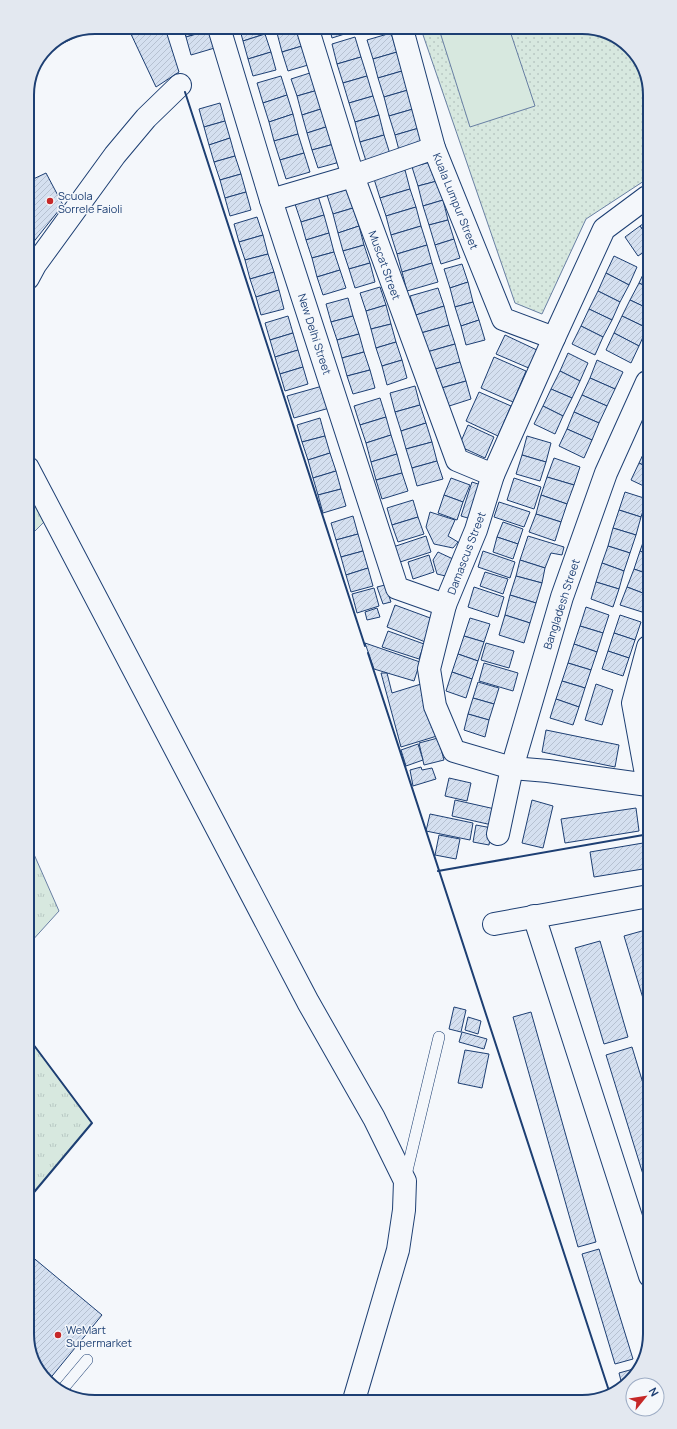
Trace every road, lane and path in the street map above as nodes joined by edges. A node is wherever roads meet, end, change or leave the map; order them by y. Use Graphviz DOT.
graph roads {
  1 [pos="221,34"];
  2 [pos="309,34"];
  3 [pos="403,34"];
  4 [pos="180,85"];
  5 [pos="434,148"];
  6 [pos="353,176"];
  7 [pos="271,200"];
  8 [pos="643,200"];
  9 [pos="34,267"];
  10 [pos="554,338"];
  11 [pos="643,391"];
  12 [pos="493,475"];
  13 [pos="34,479"];
  14 [pos="445,605"];
  15 [pos="643,665"];
  16 [pos="643,758"];
  17 [pos="512,768"];
  18 [pos="643,784"];
  19 [pos="498,834"];
  20 [pos="643,897"];
  21 [pos="534,916"];
  22 [pos="494,924"];
  23 [pos="440,1037"];
  24 [pos="405,1181"];
  25 [pos="643,1254"];
  26 [pos="87,1360"];
  27 [pos="65,1387"];
  28 [pos="355,1395"];
  1 -- 7 [label="street, New Delhi Street"];
  2 -- 6 [label="street, Muscat Street"];
  3 -- 5 [label="street, Kuala Lumpur Street"];
  4 -- 9 [label="street"];
  5 -- 6 [label="street"];
  5 -- 10 [label="street, Kuala Lumpur Street"];
  6 -- 7 [label="street"];
  6 -- 12 [label="street, Muscat Street"];
  7 -- 14 [label="street, New Delhi Street"];
  8 -- 10 [label="street, Damascus Street"];
  10 -- 12 [label="street, Damascus Street"];
  11 -- 17 [label="street, Bangladesh Street"];
  12 -- 14 [label="street, Damascus Street"];
  13 -- 24 [label="street"];
  14 -- 17 [label="street, Damascus Street"];
  15 -- 16 [label="street"];
  17 -- 18 [label="street, Damascus Street"];
  17 -- 19 [label="street, Bangladesh Street"];
  20 -- 21 [label="street"];
  21 -- 22 [label="street"];
  21 -- 25 [label="street"];
  23 -- 24 [label="lane"];
  24 -- 28 [label="street"];
  26 -- 27 [label="lane"];
}
